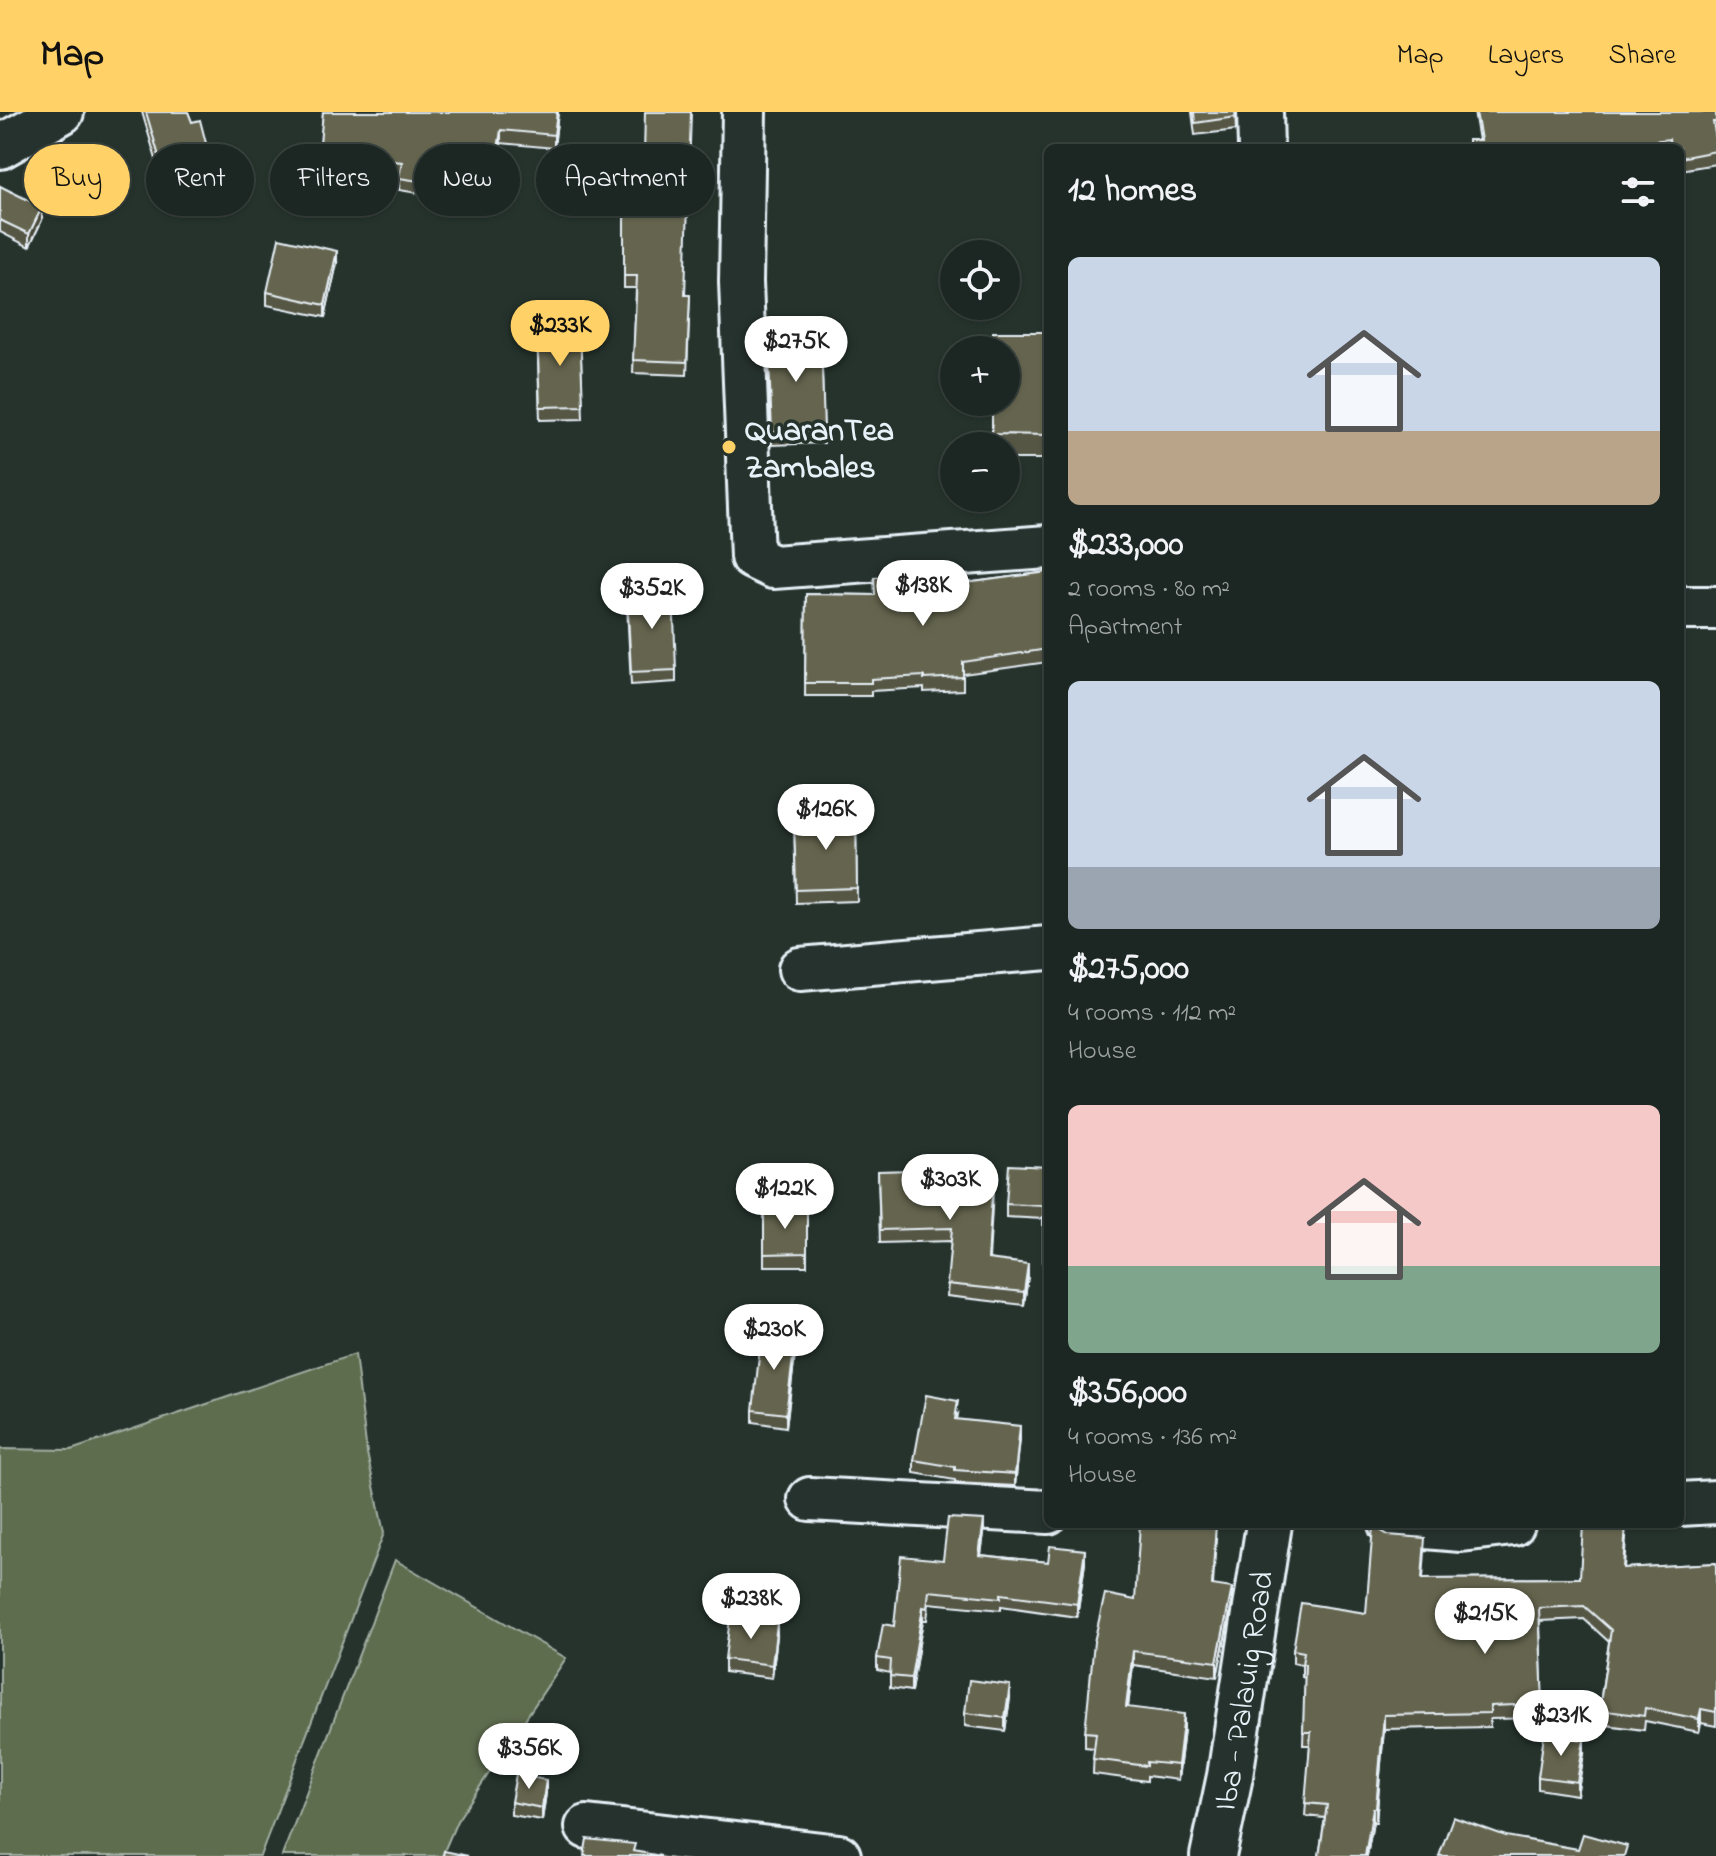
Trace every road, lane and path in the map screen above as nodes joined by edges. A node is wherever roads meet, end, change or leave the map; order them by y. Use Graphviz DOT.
graph roads {
  1 [pos="62,112"];
  2 [pos="744,112"];
  3 [pos="1260,112"];
  4 [pos="1261,144"];
  5 [pos="0,147"];
  6 [pos="1044,547"];
  7 [pos="1684,608"];
  8 [pos="1716,608"];
  9 [pos="1044,948"];
  10 [pos="800,969"];
  11 [pos="810,1499"];
  12 [pos="1716,1502"];
  13 [pos="1684,1504"];
  14 [pos="1044,1512"];
  15 [pos="1268,1528"];
  16 [pos="1437,1528"];
  17 [pos="1478,1528"];
  18 [pos="587,1827"];
  19 [pos="839,1856"];
  20 [pos="1213,1856"];
  1 -- 5 [label="street"];
  2 -- 6 [label="street"];
  3 -- 4 [label="main road"];
  7 -- 8 [label="street"];
  9 -- 10 [label="street"];
  11 -- 14 [label="street"];
  12 -- 13 [label="street"];
  15 -- 20 [label="main road, Iba - Palauig Road"];
  16 -- 17 [label="street"];
  18 -- 19 [label="street"];
}
